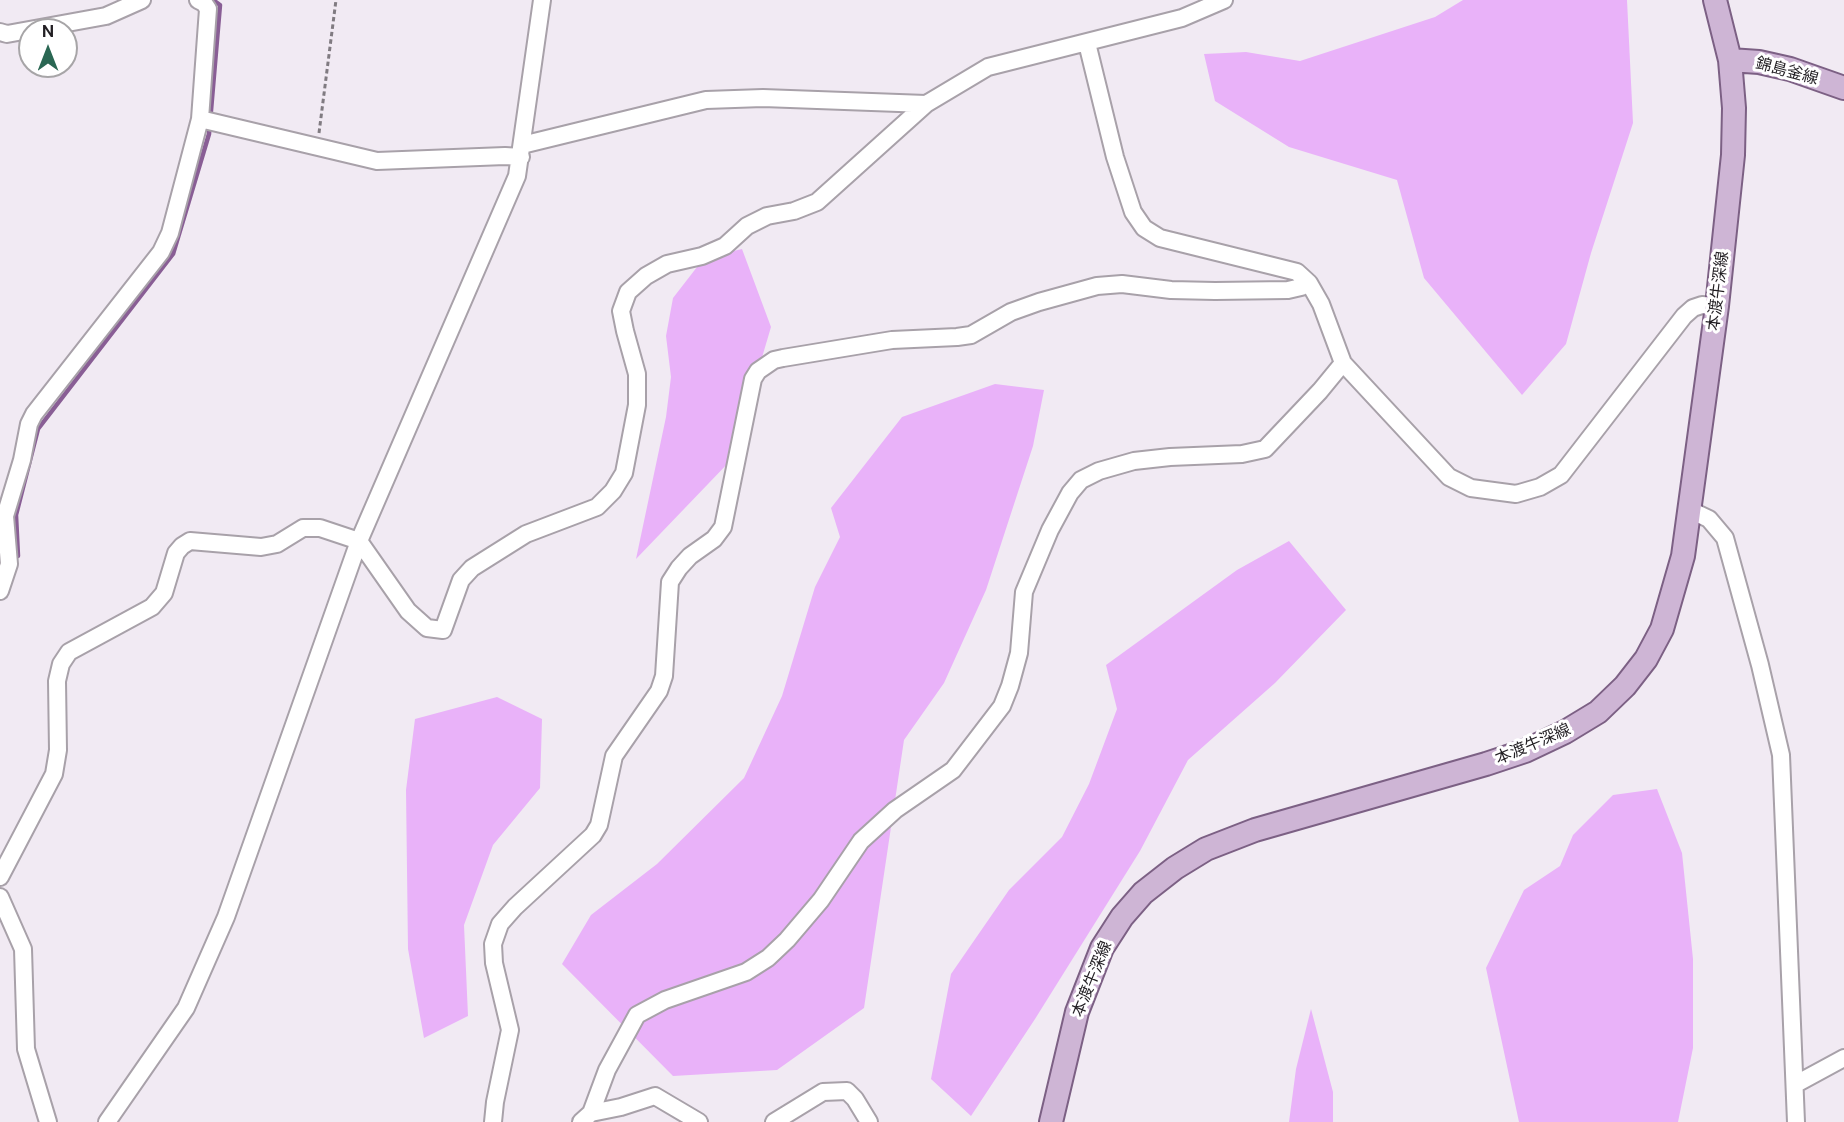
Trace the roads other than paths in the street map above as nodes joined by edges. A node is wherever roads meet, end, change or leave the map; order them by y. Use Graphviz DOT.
graph roads {
  1 [pos="142,0"];
  2 [pos="198,0"];
  3 [pos="542,0"];
  4 [pos="1224,0"];
  5 [pos="1715,0"];
  6 [pos="0,32"];
  7 [pos="1087,43"];
  8 [pos="1730,60"];
  9 [pos="1844,88"];
  10 [pos="926,104"];
  11 [pos="207,120"];
  12 [pos="521,152"];
  13 [pos="1309,283"];
  14 [pos="1717,306"];
  15 [pos="1343,363"];
  16 [pos="1690,510"];
  17 [pos="359,542"];
  18 [pos="0,591"];
  19 [pos="0,877"];
  20 [pos="0,897"];
  21 [pos="1844,1058"];
  22 [pos="1796,1084"];
  23 [pos="586,1117"];
  24 [pos="48,1122"];
  25 [pos="107,1122"];
  26 [pos="493,1122"];
  27 [pos="699,1122"];
  28 [pos="774,1122"];
  29 [pos="869,1122"];
  30 [pos="1051,1122"];
  31 [pos="1796,1122"];
  1 -- 6 [label="street"];
  2 -- 11 [label="street"];
  3 -- 12 [label="street"];
  4 -- 7 [label="street"];
  5 -- 8 [label="main road, 本渡牛深線"];
  7 -- 10 [label="street"];
  7 -- 13 [label="street"];
  8 -- 9 [label="main road, 錦島釜線"];
  8 -- 14 [label="main road, 本渡牛深線"];
  10 -- 12 [label="street"];
  10 -- 17 [label="street"];
  11 -- 12 [label="street"];
  11 -- 18 [label="street"];
  12 -- 17 [label="street"];
  13 -- 15 [label="street"];
  13 -- 26 [label="street"];
  14 -- 15 [label="street"];
  14 -- 16 [label="main road, 本渡牛深線"];
  15 -- 23 [label="street"];
  16 -- 22 [label="street"];
  16 -- 30 [label="main road, 本渡牛深線"];
  17 -- 19 [label="street"];
  17 -- 25 [label="street"];
  20 -- 24 [label="street"];
  21 -- 22 [label="street"];
  22 -- 31 [label="street"];
  23 -- 27 [label="street"];
  28 -- 29 [label="street"];
}
